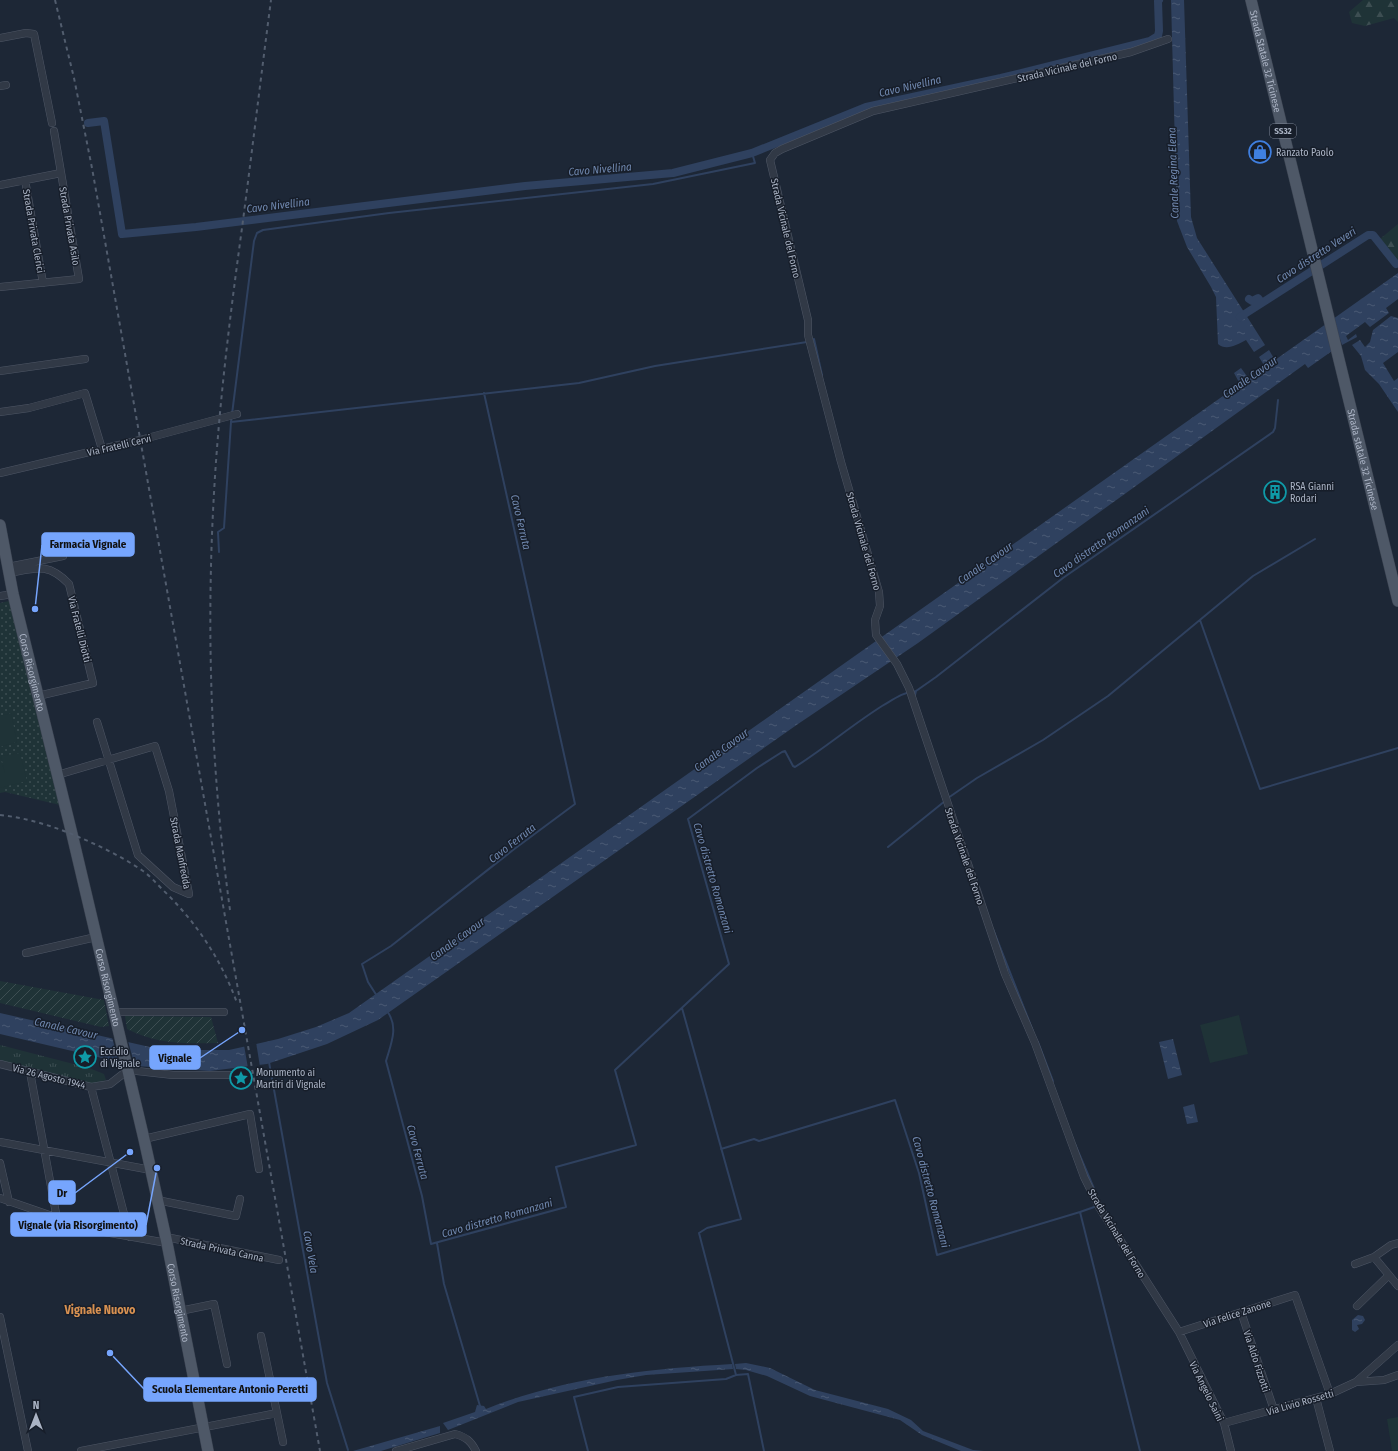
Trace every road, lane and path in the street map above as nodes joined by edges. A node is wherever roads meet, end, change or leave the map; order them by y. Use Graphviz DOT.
graph roads {
  1 [pos="1251,0"];
  2 [pos="0,38"];
  3 [pos="1168,39"];
  4 [pos="52,123"];
  5 [pos="54,132"];
  6 [pos="61,174"];
  7 [pos="25,180"];
  8 [pos="0,185"];
  9 [pos="42,283"];
  10 [pos="0,286"];
  11 [pos="1330,319"];
  12 [pos="85,359"];
  13 [pos="0,371"];
  14 [pos="0,412"];
  15 [pos="233,416"];
  16 [pos="102,449"];
  17 [pos="0,473"];
  18 [pos="0,525"];
  19 [pos="63,556"];
  20 [pos="9,570"];
  21 [pos="13,594"];
  22 [pos="0,596"];
  23 [pos="1398,600"];
  24 [pos="38,696"];
  25 [pos="97,722"];
  26 [pos="109,760"];
  27 [pos="58,775"];
  28 [pos="96,936"];
  29 [pos="26,953"];
  30 [pos="114,1012"];
  31 [pos="224,1012"];
  32 [pos="0,1064"];
  33 [pos="127,1068"];
  34 [pos="30,1072"];
  35 [pos="236,1075"];
  36 [pos="91,1087"];
  37 [pos="144,1139"];
  38 [pos="0,1142"];
  39 [pos="44,1149"];
  40 [pos="110,1162"];
  41 [pos="0,1163"];
  42 [pos="259,1169"];
  43 [pos="151,1170"];
  44 [pos="0,1198"];
  45 [pos="240,1199"];
  46 [pos="158,1200"];
  47 [pos="9,1202"];
  48 [pos="57,1219"];
  49 [pos="130,1237"];
  50 [pos="166,1240"];
  51 [pos="1398,1243"];
  52 [pos="1374,1257"];
  53 [pos="279,1260"];
  54 [pos="1355,1264"];
  55 [pos="1389,1275"];
  56 [pos="1398,1286"];
  57 [pos="1357,1306"];
  58 [pos="180,1311"];
  59 [pos="1241,1312"];
  60 [pos="0,1317"];
  61 [pos="1179,1332"];
  62 [pos="260,1336"];
  63 [pos="1398,1346"];
  64 [pos="227,1364"];
  65 [pos="1398,1375"];
  66 [pos="1356,1382"];
  67 [pos="1330,1394"];
  68 [pos="1316,1398"];
  69 [pos="1274,1410"];
  70 [pos="277,1413"];
  71 [pos="1224,1423"];
  72 [pos="203,1428"];
  73 [pos="283,1442"];
  74 [pos="28,1451"];
  75 [pos="81,1451"];
  76 [pos="208,1451"];
  77 [pos="396,1451"];
  78 [pos="476,1451"];
  79 [pos="1231,1451"];
  80 [pos="1330,1451"];
  1 -- 11 [label="main road, Strada Statale 32 Ticinese / SS32"];
  2 -- 4 [label="street"];
  3 -- 61 [label="street, Strada Vicinale del Forno"];
  5 -- 6 [label="street, Strada Privata Asilo"];
  6 -- 7 [label="street, Strada Privata Asilo"];
  6 -- 9 [label="street, Strada Privata Asilo"];
  7 -- 8 [label="street, Strada Privata Asilo"];
  7 -- 9 [label="street, Strada Privata Clerici"];
  9 -- 10 [label="street"];
  11 -- 23 [label="main road, Strada statale 32 Ticinese / SS32"];
  12 -- 13 [label="street"];
  14 -- 16 [label="street"];
  15 -- 16 [label="street, Via Fratelli Cervi"];
  16 -- 17 [label="street, Via Fratelli Cervi"];
  18 -- 20 [label="main road, Corso Risorgimento"];
  19 -- 20 [label="street"];
  20 -- 21 [label="main road, Corso Risorgimento"];
  20 -- 24 [label="street, Via Fratelli Diotti"];
  21 -- 22 [label="street"];
  21 -- 24 [label="main road, Corso Risorgimento"];
  24 -- 27 [label="main road, Corso Risorgimento"];
  25 -- 26 [label="street, Strada Manfredda"];
  26 -- 26 [label="street, Strada Manfredda"];
  26 -- 27 [label="street, Strada Manfredda"];
  27 -- 28 [label="main road, Corso Risorgimento"];
  28 -- 29 [label="street"];
  28 -- 30 [label="main road, Corso Risorgimento"];
  30 -- 31 [label="street"];
  30 -- 33 [label="main road, Corso Risorgimento"];
  32 -- 34 [label="street, Via 26 Agosto 1944"];
  33 -- 35 [label="street"];
  33 -- 36 [label="street, Via 26 Agosto 1944"];
  33 -- 37 [label="main road, Corso Risorgimento"];
  34 -- 36 [label="street, Via 26 Agosto 1944"];
  34 -- 39 [label="street"];
  36 -- 40 [label="street"];
  37 -- 42 [label="street"];
  37 -- 43 [label="main road, Corso Risorgimento"];
  38 -- 39 [label="street"];
  39 -- 40 [label="street"];
  39 -- 48 [label="street"];
  40 -- 43 [label="street"];
  40 -- 49 [label="street"];
  41 -- 47 [label="street"];
  43 -- 46 [label="main road, Corso Risorgimento"];
  44 -- 47 [label="street, Strada Privata Canna"];
  45 -- 46 [label="street"];
  46 -- 50 [label="main road, Corso Risorgimento"];
  47 -- 48 [label="street, Strada Privata Canna"];
  48 -- 49 [label="street, Strada Privata Canna"];
  49 -- 50 [label="street, Strada Privata Canna"];
  50 -- 53 [label="street, Strada Privata Canna"];
  50 -- 58 [label="main road, Corso Risorgimento"];
  51 -- 52 [label="street"];
  52 -- 54 [label="street"];
  52 -- 55 [label="street"];
  55 -- 56 [label="street"];
  55 -- 57 [label="street"];
  58 -- 64 [label="street"];
  58 -- 72 [label="main road, Corso Risorgimento"];
  59 -- 61 [label="street, Via Felice Zanone"];
  59 -- 67 [label="street, Via Felice Zanone"];
  59 -- 69 [label="street, Via Aldo Fizzotti"];
  60 -- 74 [label="street"];
  61 -- 71 [label="street, Via Angelo Saini"];
  62 -- 70 [label="street"];
  63 -- 66 [label="street"];
  65 -- 66 [label="street, Via Livio Rossetti"];
  66 -- 67 [label="street, Via Livio Rossetti"];
  67 -- 68 [label="street, Via Livio Rossetti"];
  68 -- 69 [label="street, Via Livio Rossetti"];
  68 -- 80 [label="street"];
  69 -- 71 [label="street, Via Livio Rossetti"];
  70 -- 72 [label="street"];
  70 -- 73 [label="street"];
  71 -- 79 [label="street, Via Angelo Saini"];
  72 -- 75 [label="street"];
  72 -- 76 [label="main road, Corso Risorgimento"];
  77 -- 78 [label="street"];
}
